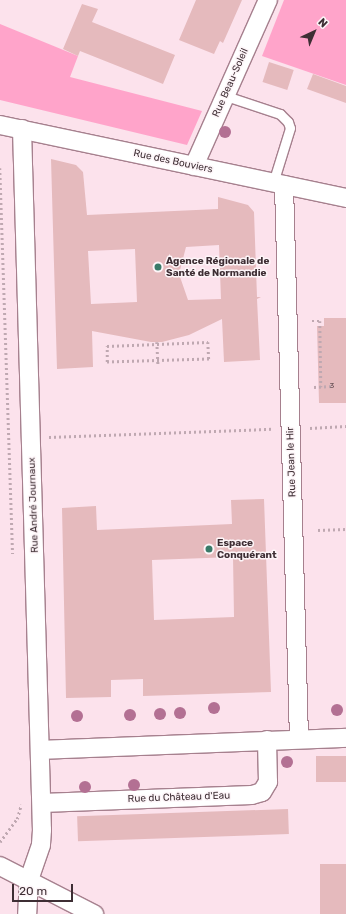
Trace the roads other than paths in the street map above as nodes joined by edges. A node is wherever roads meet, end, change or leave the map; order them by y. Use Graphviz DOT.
graph roads {
  1 [pos="268,0"];
  2 [pos="226,96"];
  3 [pos="0,124"];
  4 [pos="22,129"];
  5 [pos="194,166"];
  6 [pos="279,184"];
  7 [pos="346,198"];
  8 [pos="346,738"];
  9 [pos="299,739"];
  10 [pos="267,740"];
  11 [pos="41,750"];
  12 [pos="42,803"];
  13 [pos="0,866"];
  14 [pos="29,879"];
  15 [pos="26,914"];
  16 [pos="94,914"];
  1 -- 2 [label="street, Rue Beau-Soleil"];
  2 -- 5 [label="street, Rue Beau-Soleil"];
  2 -- 6 [label="lane"];
  3 -- 4 [label="street, Rue des Bouviers"];
  4 -- 5 [label="street, Rue des Bouviers"];
  4 -- 11 [label="street, Rue André Journaux"];
  5 -- 6 [label="street, Rue des Bouviers"];
  6 -- 7 [label="street, Rue des Bouviers"];
  6 -- 9 [label="street, Rue Jean le Hir"];
  8 -- 9 [label="street"];
  9 -- 10 [label="street"];
  10 -- 11 [label="street"];
  10 -- 12 [label="street, Rue du Château d'Eau"];
  11 -- 12 [label="street, Rue André Journaux"];
  12 -- 14 [label="street, Rue André Journaux"];
  13 -- 14 [label="street"];
  14 -- 15 [label="street, Rue André Journaux"];
  14 -- 16 [label="street"];
}
